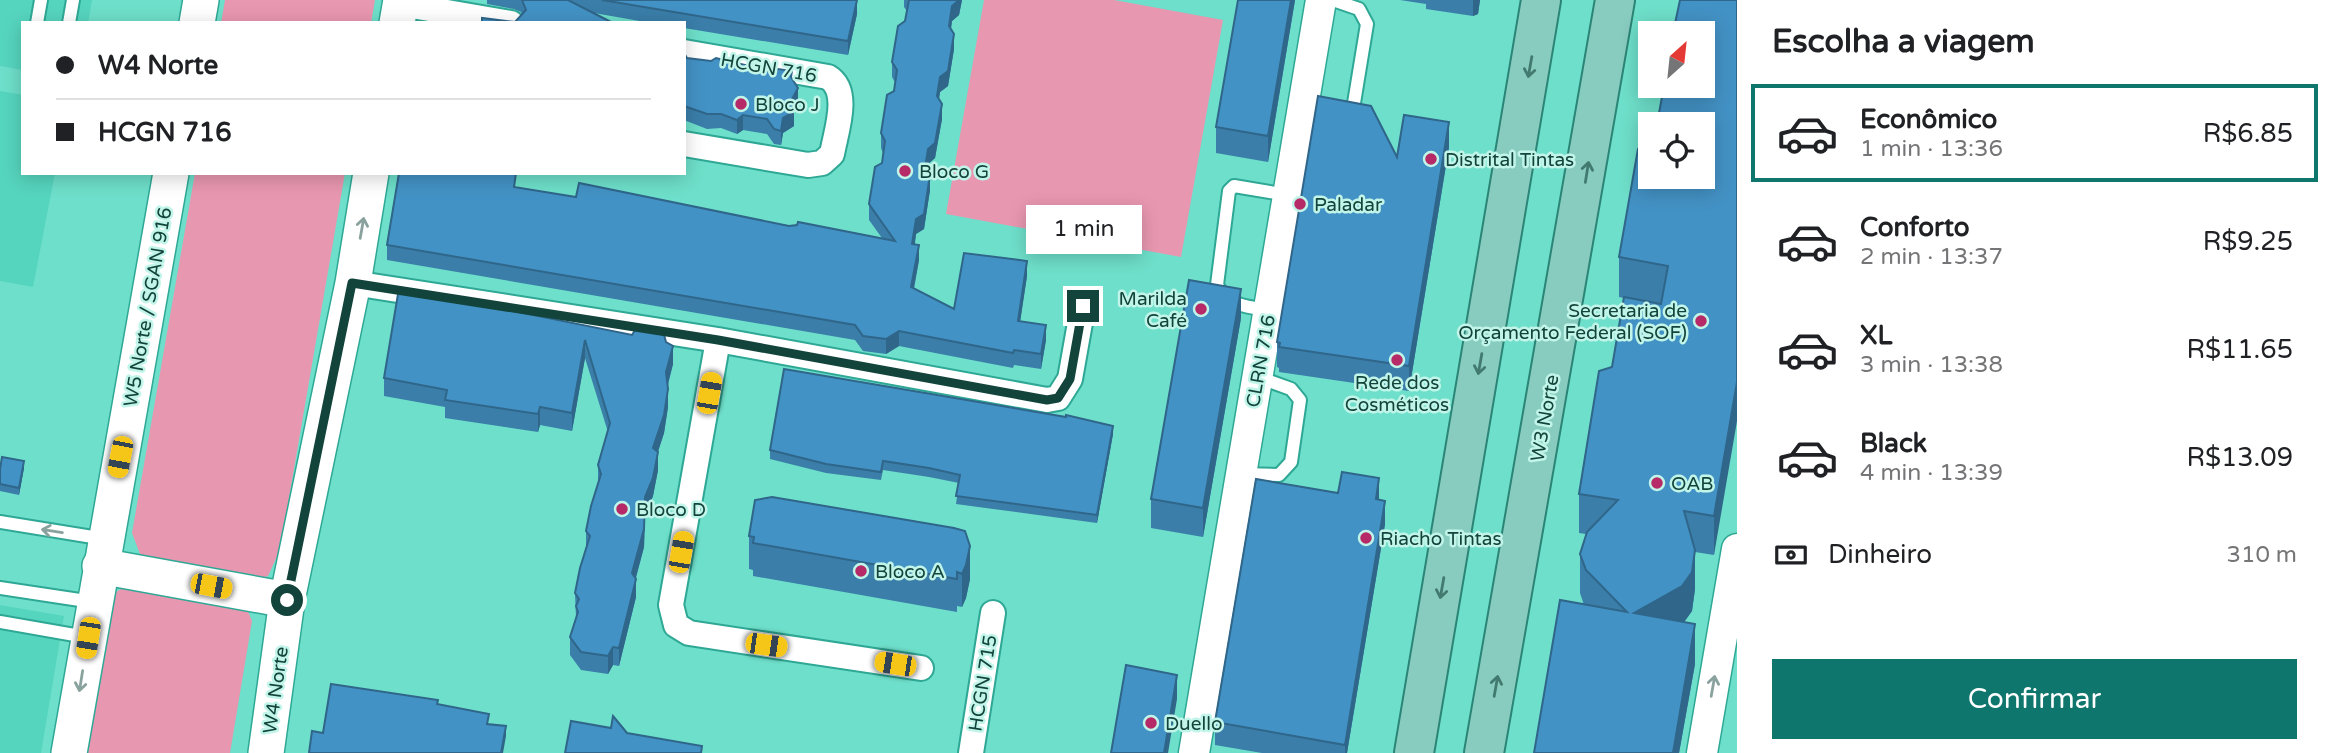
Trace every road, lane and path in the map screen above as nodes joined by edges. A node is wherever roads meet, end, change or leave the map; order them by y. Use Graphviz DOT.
graph roads {
  1 [pos="41,0"];
  2 [pos="73,0"];
  3 [pos="201,0"];
  4 [pos="1321,0"];
  5 [pos="1334,0"];
  6 [pos="1542,0"];
  7 [pos="1601,0"];
  8 [pos="1615,0"];
  9 [pos="400,9"];
  10 [pos="37,21"];
  11 [pos="69,21"];
  12 [pos="197,21"];
  13 [pos="495,21"];
  14 [pos="686,52"];
  15 [pos="1600,90"];
  16 [pos="1314,112"];
  17 [pos="686,144"];
  18 [pos="171,175"];
  19 [pos="371,175"];
  20 [pos="1288,195"];
  21 [pos="352,283"];
  22 [pos="1083,306"];
  23 [pos="1269,310"];
  24 [pos="718,340"];
  25 [pos="1257,376"];
  26 [pos="1241,474"];
  27 [pos="0,522"];
  28 [pos="1737,550"];
  29 [pos="102,552"];
  30 [pos="0,588"];
  31 [pos="287,600"];
  32 [pos="94,602"];
  33 [pos="993,613"];
  34 [pos="0,622"];
  35 [pos="88,638"];
  36 [pos="921,667"];
  37 [pos="69,753"];
  38 [pos="266,753"];
  39 [pos="971,753"];
  40 [pos="1194,753"];
  41 [pos="1414,753"];
  42 [pos="1484,753"];
  43 [pos="1702,753"];
  1 -- 10 [label="lane"];
  2 -- 11 [label="lane"];
  3 -- 12 [label="main road"];
  4 -- 16 [label="street, CLRN 716"];
  5 -- 16 [label="lane"];
  6 -- 41 [label="main road, one-way"];
  7 -- 15 [label="main road"];
  8 -- 15 [label="main road, W3 Norte"];
  9 -- 13 [label="street"];
  14 -- 17 [label="street, HCGN 716"];
  42 -- 15 [label="main road, W3 Norte, one-way"];
  16 -- 20 [label="street, CLRN 716"];
  18 -- 29 [label="main road, W5 Norte / SGAN 916"];
  21 -- 19 [label="main road, W4 Norte, one-way"];
  20 -- 23 [label="street, CLRN 716"];
  20 -- 23 [label="lane"];
  21 -- 24 [label="street"];
  21 -- 31 [label="main road, W4 Norte"];
  22 -- 24 [label="street"];
  23 -- 25 [label="street, CLRN 716"];
  24 -- 36 [label="street"];
  25 -- 26 [label="street, CLRN 716"];
  25 -- 26 [label="lane"];
  26 -- 40 [label="street, CLRN 716"];
  29 -- 27 [label="lane, one-way"];
  43 -- 28 [label="street, one-way"];
  29 -- 31 [label="main road"];
  29 -- 32 [label="main road, W5 Norte / SGAN 916"];
  30 -- 32 [label="lane"];
  31 -- 38 [label="main road, W4 Norte"];
  32 -- 35 [label="main road, W5 Norte / SGAN 916"];
  33 -- 39 [label="street, HCGN 715"];
  34 -- 35 [label="lane"];
  35 -- 37 [label="main road, W5 Norte / SGAN 916, one-way"];
}
